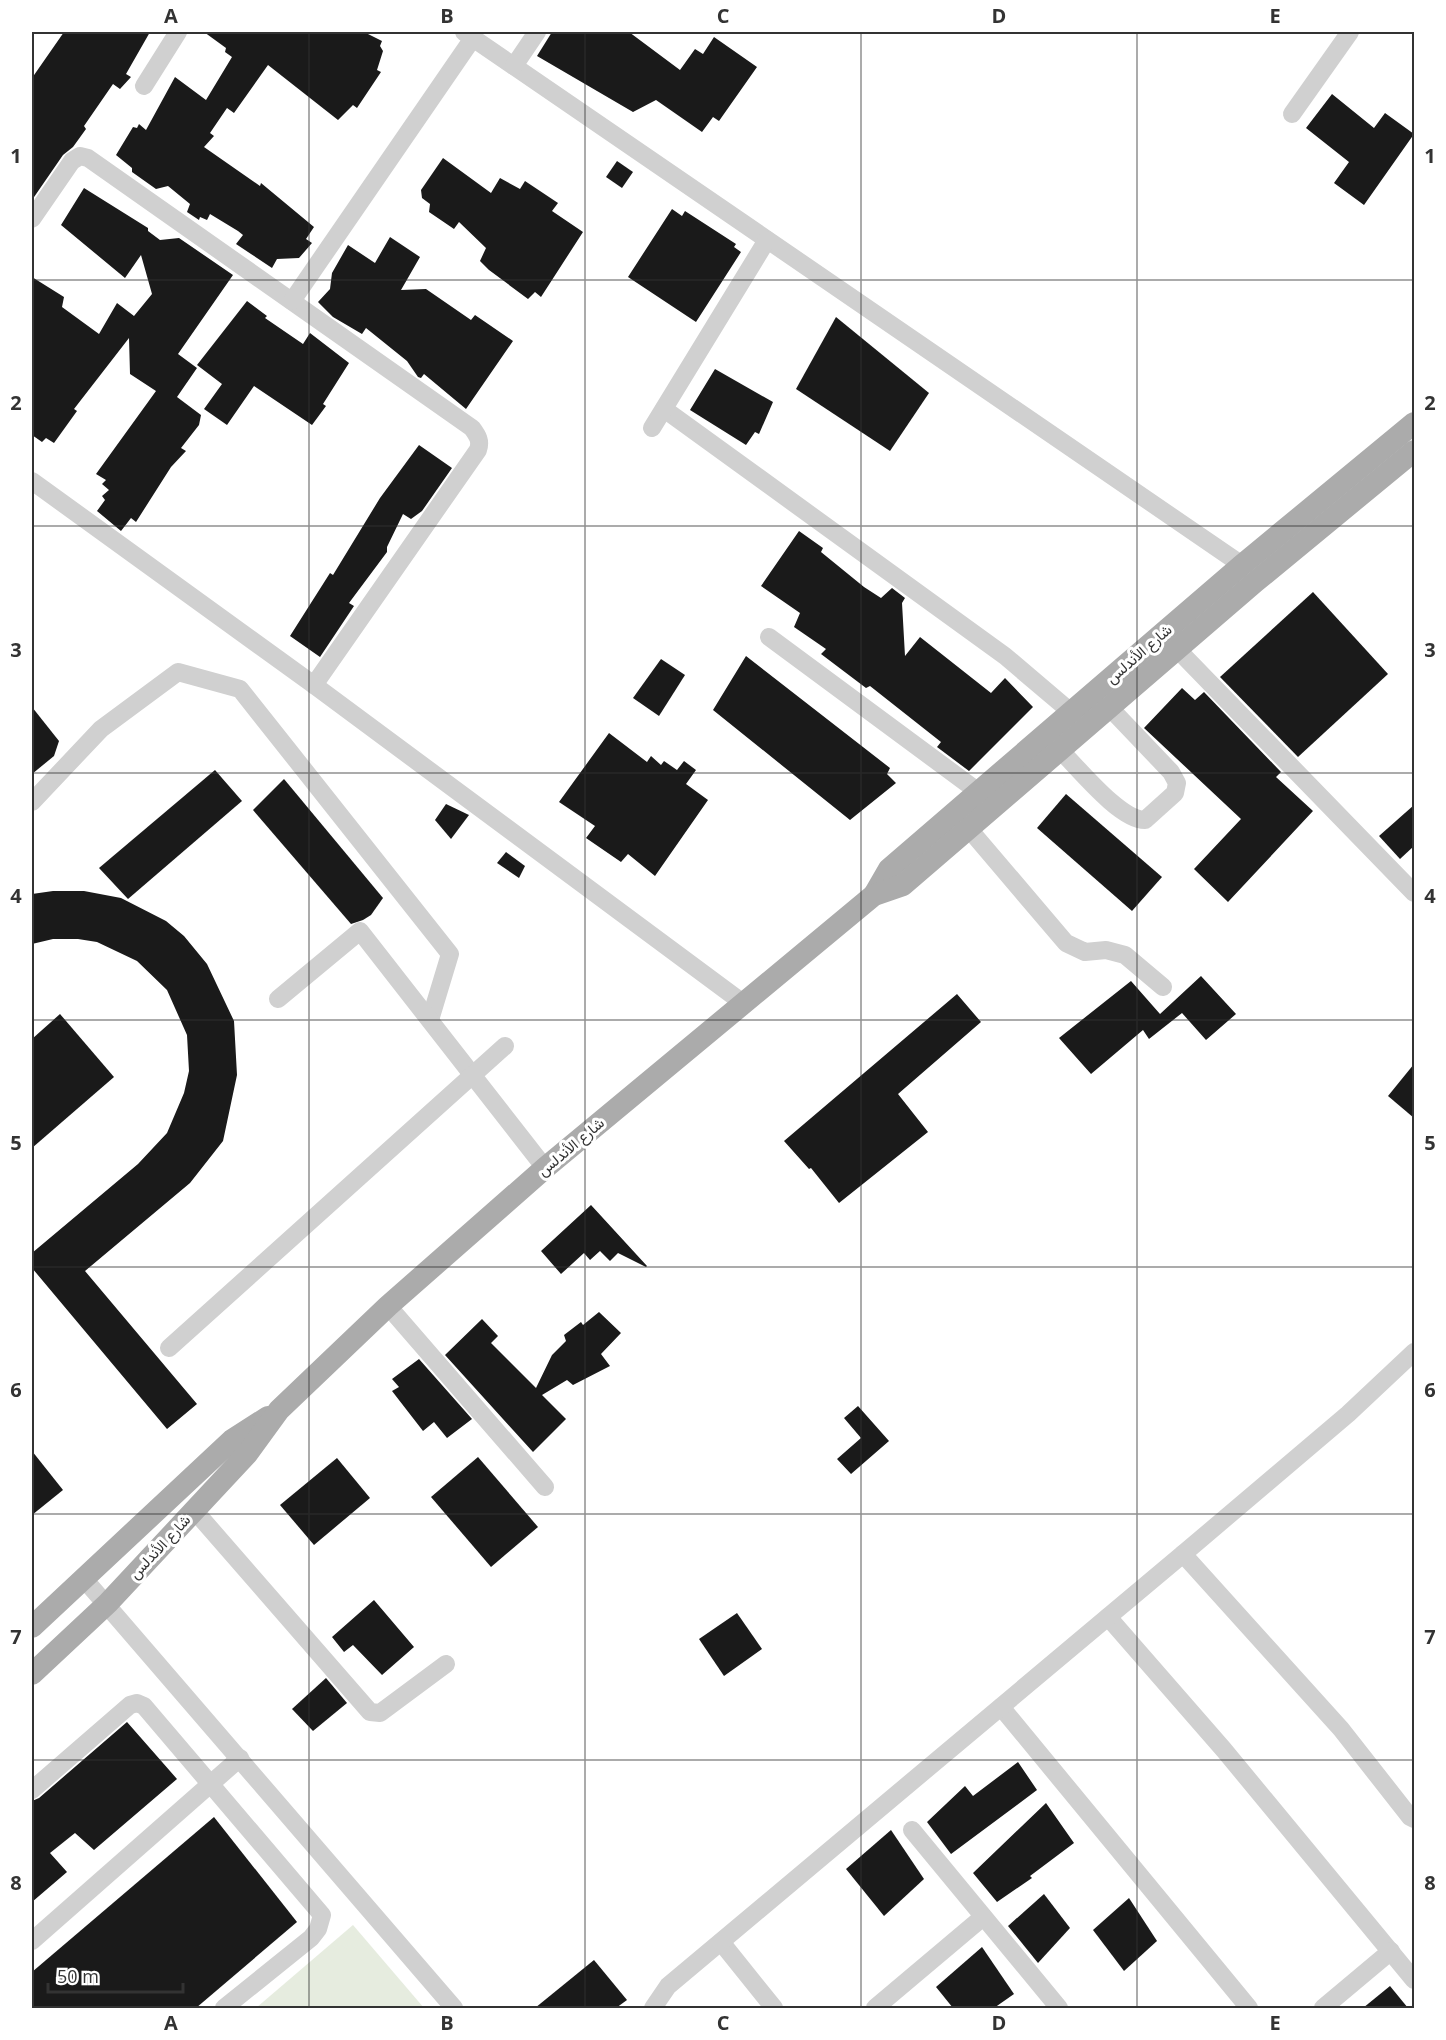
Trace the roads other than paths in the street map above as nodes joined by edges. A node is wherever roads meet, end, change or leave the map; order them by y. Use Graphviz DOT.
graph roads {
  1 [pos="178,32"];
  2 [pos="537,32"];
  3 [pos="1350,32"];
  4 [pos="469,35"];
  5 [pos="514,66"];
  6 [pos="144,86"];
  7 [pos="1292,114"];
  8 [pos="32,219"];
  9 [pos="767,240"];
  10 [pos="292,301"];
  11 [pos="664,409"];
  12 [pos="1414,423"];
  13 [pos="652,428"];
  14 [pos="1414,451"];
  15 [pos="32,481"];
  16 [pos="1242,565"];
  17 [pos="769,637"];
  18 [pos="1177,649"];
  19 [pos="314,685"];
  20 [pos="1110,708"];
  21 [pos="1071,712"];
  22 [pos="1061,751"];
  23 [pos="980,793"];
  24 [pos="32,802"];
  25 [pos="969,829"];
  26 [pos="1414,893"];
  27 [pos="874,895"];
  28 [pos="1163,987"];
  29 [pos="278,999"];
  30 [pos="742,1003"];
  31 [pos="430,1020"];
  32 [pos="505,1046"];
  33 [pos="474,1076"];
  34 [pos="545,1168"];
  35 [pos="388,1306"];
  36 [pos="169,1348"];
  37 [pos="1414,1352"];
  38 [pos="279,1410"];
  39 [pos="545,1487"];
  40 [pos="194,1510"];
  41 [pos="1183,1554"];
  42 [pos="85,1580"];
  43 [pos="108,1603"];
  44 [pos="1108,1617"];
  45 [pos="32,1627"];
  46 [pos="446,1664"];
  47 [pos="32,1674"];
  48 [pos="1001,1707"];
  49 [pos="240,1758"];
  50 [pos="209,1785"];
  51 [pos="32,1791"];
  52 [pos="1414,1819"];
  53 [pos="912,1830"];
  54 [pos="983,1917"];
  55 [pos="32,1941"];
  56 [pos="721,1941"];
  57 [pos="1391,1951"];
  58 [pos="1414,1980"];
  59 [pos="224,2008"];
  60 [pos="454,2008"];
  61 [pos="653,2008"];
  62 [pos="774,2008"];
  63 [pos="875,2008"];
  64 [pos="1059,2008"];
  65 [pos="1249,2008"];
  66 [pos="1323,2008"];
  1 -- 6 [label="street"];
  2 -- 5 [label="street"];
  3 -- 7 [label="street"];
  4 -- 5 [label="street"];
  4 -- 10 [label="street"];
  5 -- 9 [label="street"];
  8 -- 10 [label="street"];
  9 -- 11 [label="street"];
  9 -- 16 [label="street"];
  10 -- 19 [label="street"];
  11 -- 13 [label="street"];
  11 -- 21 [label="street"];
  12 -- 16 [label="main road, شارع الأندلس"];
  14 -- 18 [label="main road, شارع الأندلس"];
  15 -- 19 [label="street"];
  16 -- 21 [label="main road, شارع الأندلس"];
  17 -- 23 [label="street"];
  18 -- 20 [label="main road, شارع الأندلس"];
  18 -- 26 [label="street"];
  19 -- 30 [label="street"];
  20 -- 22 [label="main road, شارع الأندلس"];
  20 -- 22 [label="street"];
  21 -- 23 [label="main road, شارع الأندلس"];
  22 -- 25 [label="main road, شارع الأندلس"];
  23 -- 27 [label="main road, شارع الأندلس"];
  24 -- 31 [label="street"];
  25 -- 27 [label="main road, شارع الأندلس"];
  25 -- 28 [label="street"];
  27 -- 30 [label="main road, شارع الأندلس"];
  29 -- 31 [label="street"];
  30 -- 34 [label="main road, شارع الأندلس"];
  31 -- 33 [label="street"];
  32 -- 33 [label="street"];
  33 -- 34 [label="street"];
  33 -- 36 [label="street"];
  34 -- 35 [label="main road, شارع الأندلس"];
  35 -- 38 [label="main road, شارع الأندلس"];
  35 -- 39 [label="street"];
  37 -- 41 [label="street"];
  38 -- 40 [label="main road, شارع الأندلس"];
  38 -- 42 [label="main road, شارع الأندلس"];
  40 -- 43 [label="main road, شارع الأندلس"];
  40 -- 46 [label="street"];
  41 -- 44 [label="street"];
  41 -- 52 [label="street"];
  42 -- 43 [label="street"];
  42 -- 45 [label="main road, شارع الأندلس"];
  43 -- 47 [label="main road, شارع الأندلس"];
  43 -- 49 [label="street"];
  44 -- 48 [label="street"];
  44 -- 57 [label="street"];
  48 -- 56 [label="street"];
  48 -- 65 [label="street"];
  49 -- 50 [label="street"];
  49 -- 60 [label="street"];
  50 -- 51 [label="street"];
  50 -- 55 [label="street"];
  50 -- 59 [label="street"];
  53 -- 54 [label="street"];
  54 -- 63 [label="street"];
  54 -- 64 [label="street"];
  56 -- 61 [label="street"];
  56 -- 62 [label="street"];
  57 -- 58 [label="street"];
  57 -- 66 [label="street"];
}
